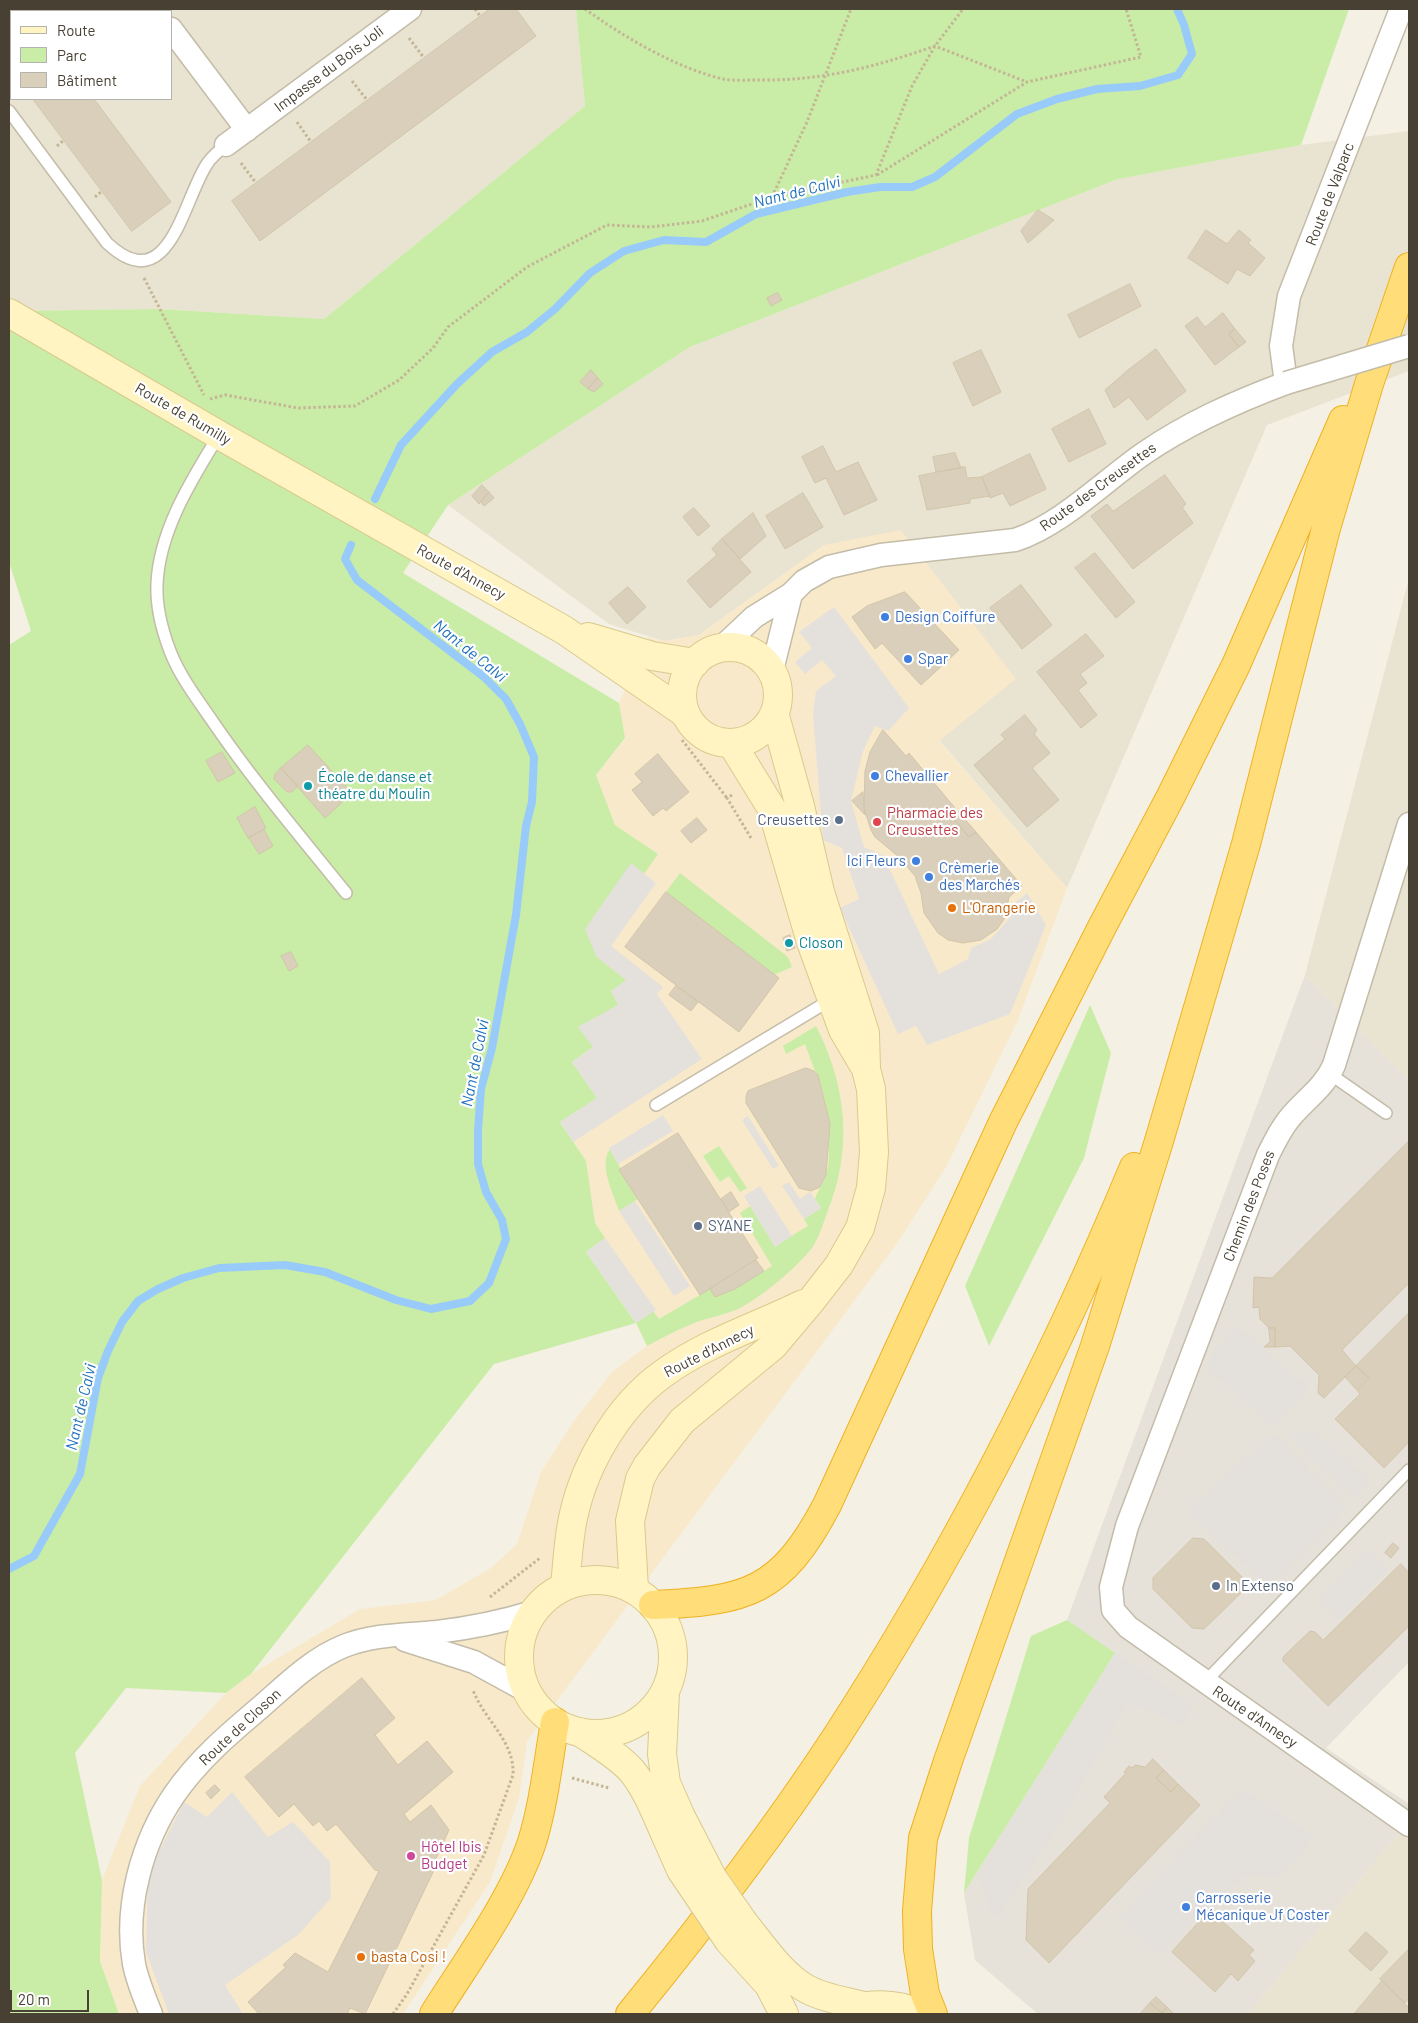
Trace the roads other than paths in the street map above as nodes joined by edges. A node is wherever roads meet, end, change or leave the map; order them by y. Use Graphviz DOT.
graph roads {
  1 [pos="410,9"];
  2 [pos="1401,9"];
  3 [pos="172,31"];
  4 [pos="9,111"];
  5 [pos="247,130"];
  6 [pos="226,145"];
  7 [pos="1406,276"];
  8 [pos="9,313"];
  9 [pos="1409,346"];
  10 [pos="1286,383"];
  11 [pos="219,435"];
  12 [pos="358,514"];
  13 [pos="791,594"];
  14 [pos="564,630"];
  15 [pos="721,648"];
  16 [pos="695,663"];
  17 [pos="772,670"];
  18 [pos="775,716"];
  19 [pos="681,723"];
  20 [pos="732,744"];
  21 [pos="1409,824"];
  22 [pos="346,893"];
  23 [pos="1219,931"];
  24 [pos="832,999"];
  25 [pos="866,1068"];
  26 [pos="1330,1074"];
  27 [pos="656,1106"];
  28 [pos="1386,1114"];
  29 [pos="811,1300"];
  30 [pos="1409,1470"];
  31 [pos="565,1586"];
  32 [pos="644,1597"];
  33 [pos="1111,1601"];
  34 [pos="533,1612"];
  35 [pos="385,1635"];
  36 [pos="1204,1682"];
  37 [pos="527,1691"];
  38 [pos="665,1693"];
  39 [pos="555,1722"];
  40 [pos="580,1732"];
  41 [pos="1409,1825"];
  42 [pos="674,1827"];
  43 [pos="737,1932"];
  44 [pos="864,2006"];
  45 [pos="151,2014"];
  46 [pos="434,2014"];
  47 [pos="630,2014"];
  48 [pos="784,2014"];
  49 [pos="838,2014"];
  50 [pos="921,2014"];
  51 [pos="933,2014"];
  1 -- 5 [label="street, Impasse du Bois Joli"];
  2 -- 10 [label="street, Route de Valparc"];
  3 -- 5 [label="street"];
  4 -- 6 [label="lane"];
  5 -- 6 [label="street, Impasse du Bois Joli"];
  7 -- 23 [label="highway"];
  7 -- 32 [label="highway"];
  8 -- 11 [label="main road, Route de Rumilly"];
  9 -- 10 [label="street, Route des Creusettes, bridge"];
  10 -- 13 [label="street, Route des Creusettes"];
  11 -- 12 [label="main road, Route de Rumilly"];
  11 -- 22 [label="lane"];
  12 -- 14 [label="main road, Route d'Annecy"];
  13 -- 15 [label="street, Route des Creusettes"];
  13 -- 17 [label="street"];
  14 -- 16 [label="main road, Route d'Annecy"];
  14 -- 19 [label="main road, Route d'Annecy"];
  15 -- 16 [label="main road"];
  15 -- 17 [label="main road"];
  16 -- 19 [label="main road"];
  17 -- 18 [label="main road"];
  18 -- 20 [label="main road"];
  18 -- 25 [label="main road, Route d'Annecy"];
  19 -- 20 [label="main road"];
  20 -- 24 [label="main road, Route d'Annecy"];
  21 -- 26 [label="street, Chemin des Poses"];
  23 -- 47 [label="highway"];
  23 -- 51 [label="highway"];
  24 -- 25 [label="main road, Route d'Annecy"];
  24 -- 27 [label="lane"];
  25 -- 29 [label="main road, Route d'Annecy"];
  26 -- 28 [label="lane"];
  26 -- 33 [label="street, Chemin des Poses"];
  29 -- 31 [label="main road, Route d'Annecy"];
  29 -- 32 [label="main road, Route d'Annecy"];
  30 -- 36 [label="lane"];
  31 -- 32 [label="main road"];
  31 -- 34 [label="main road"];
  32 -- 38 [label="main road"];
  33 -- 36 [label="street, Route d'Annecy"];
  34 -- 35 [label="street, Route de Closon"];
  34 -- 37 [label="main road"];
  35 -- 37 [label="street, Route de Closon"];
  35 -- 45 [label="street, Route de Closon"];
  36 -- 41 [label="street, Route d'Annecy"];
  37 -- 39 [label="main road"];
  38 -- 40 [label="main road"];
  38 -- 42 [label="main road"];
  39 -- 40 [label="main road"];
  39 -- 46 [label="highway"];
  40 -- 42 [label="main road"];
  42 -- 43 [label="main road, bridge"];
  43 -- 44 [label="main road"];
  43 -- 48 [label="main road"];
  44 -- 49 [label="main road"];
  44 -- 50 [label="main road"];
}
